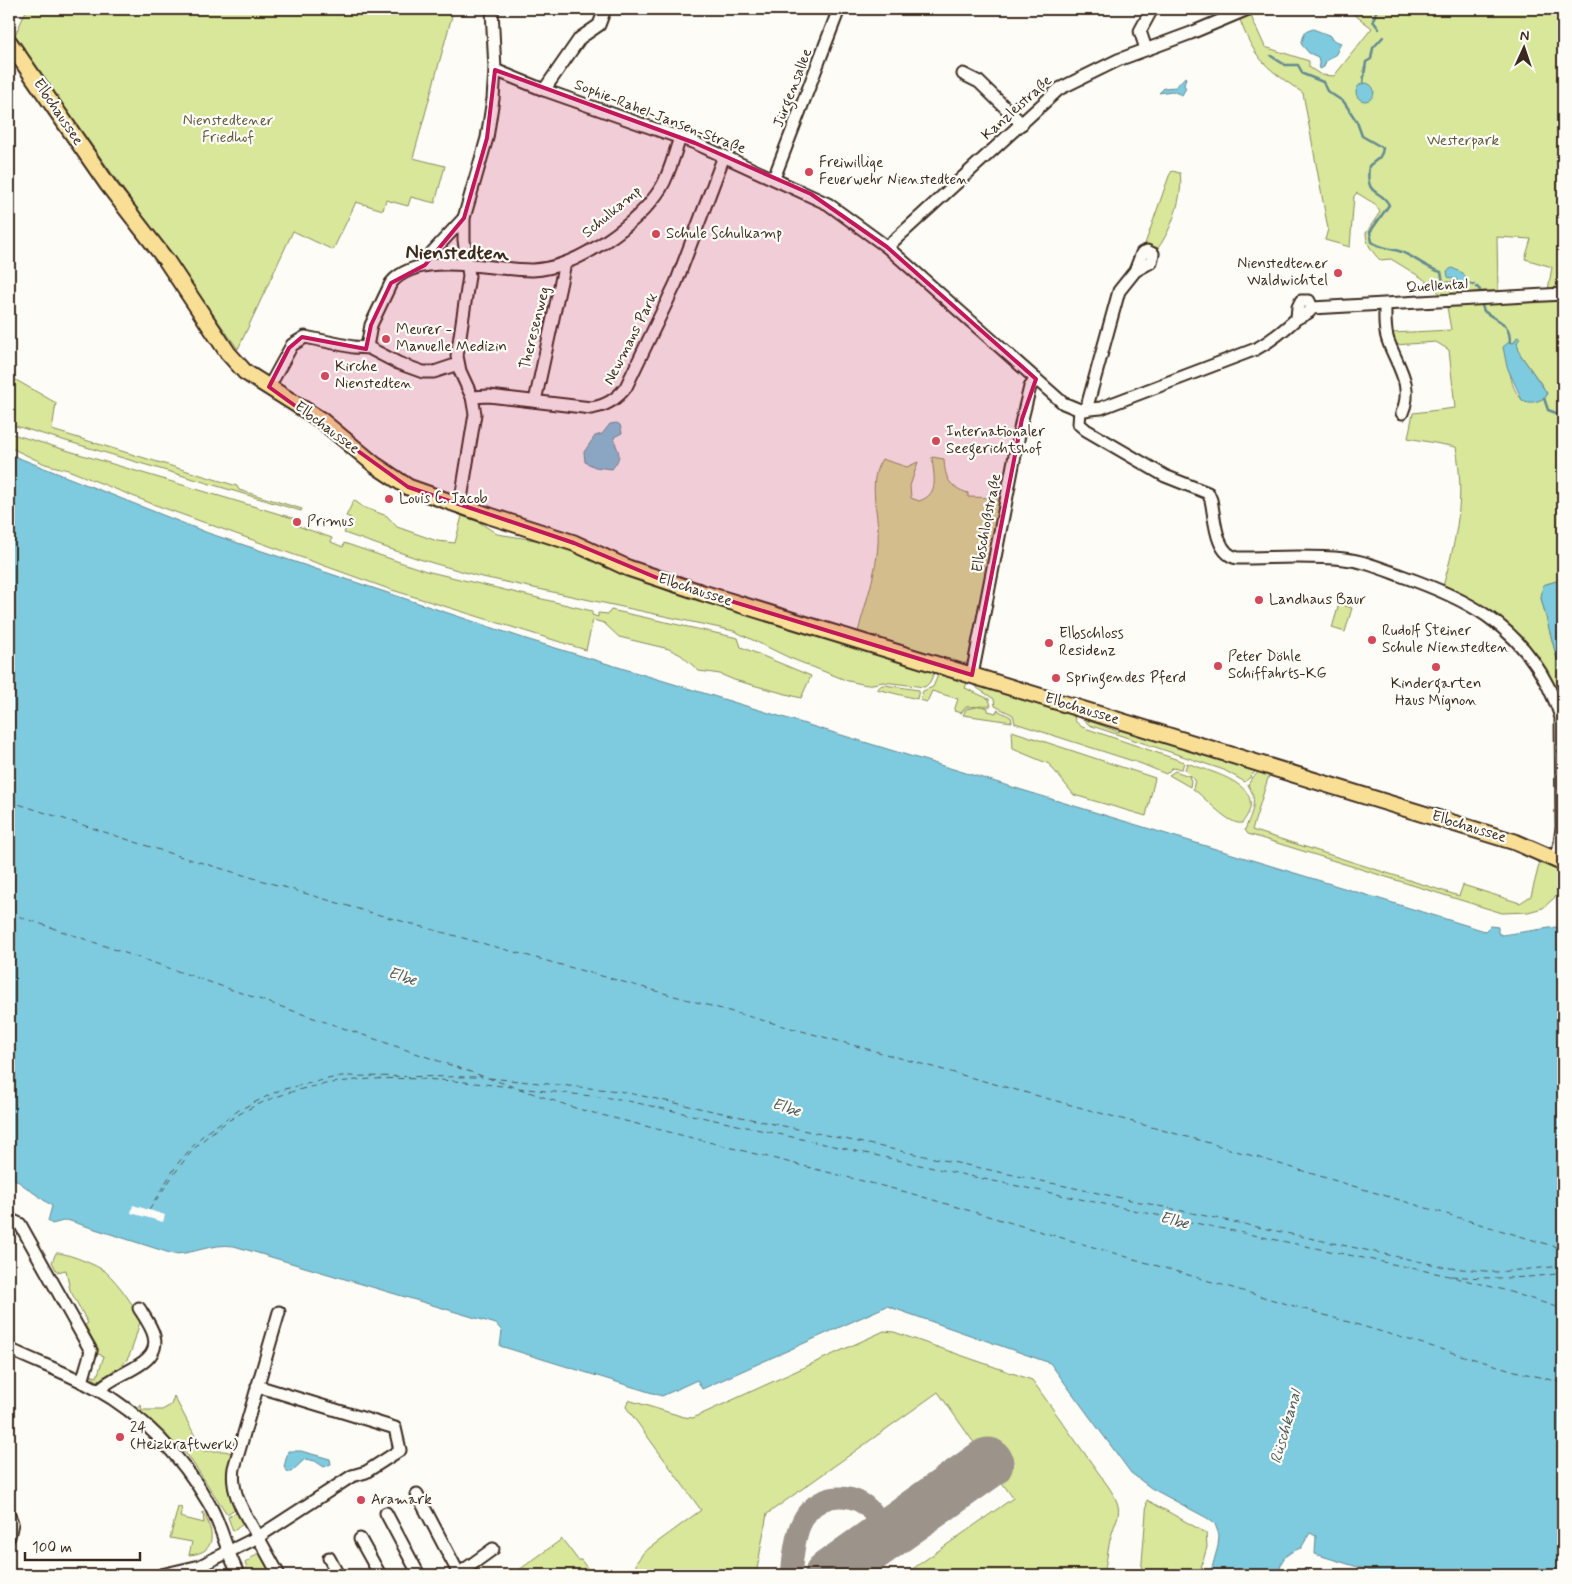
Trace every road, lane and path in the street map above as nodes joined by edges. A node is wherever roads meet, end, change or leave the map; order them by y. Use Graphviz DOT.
graph roads {
  1 [pos="492,9"];
  2 [pos="605,9"];
  3 [pos="839,9"];
  4 [pos="1152,9"];
  5 [pos="1248,9"];
  6 [pos="9,42"];
  7 [pos="1146,49"];
  8 [pos="495,70"];
  9 [pos="963,74"];
  10 [pos="544,90"];
  11 [pos="1022,124"];
  12 [pos="680,138"];
  13 [pos="724,156"];
  14 [pos="774,178"];
  15 [pos="464,218"];
  16 [pos="887,247"];
  17 [pos="565,263"];
  18 [pos="425,265"];
  19 [pos="470,266"];
  20 [pos="1136,271"];
  21 [pos="1563,294"];
  22 [pos="1385,305"];
  23 [pos="367,347"];
  24 [pos="458,364"];
  25 [pos="1036,379"];
  26 [pos="269,387"];
  27 [pos="472,398"];
  28 [pos="535,401"];
  29 [pos="1083,410"];
  30 [pos="1402,413"];
  31 [pos="460,505"];
  32 [pos="972,675"];
  33 [pos="1562,806"];
  34 [pos="1559,861"];
  35 [pos="9,1220"];
  36 [pos="139,1308"];
  37 [pos="279,1312"];
  38 [pos="9,1349"];
  39 [pos="82,1382"];
  40 [pos="257,1386"];
  41 [pos="98,1390"];
  42 [pos="417,1494"];
  43 [pos="386,1514"];
  44 [pos="9,1515"];
  45 [pos="9,1537"];
  46 [pos="258,1537"];
  47 [pos="360,1539"];
  48 [pos="494,1549"];
  49 [pos="229,1553"];
  50 [pos="329,1558"];
  51 [pos="458,1574"];
  52 [pos="161,1575"];
  53 [pos="239,1575"];
  54 [pos="279,1575"];
  55 [pos="338,1575"];
  56 [pos="380,1575"];
  57 [pos="419,1575"];
  1 -- 8 [label="street"];
  2 -- 10 [label="street"];
  3 -- 14 [label="street, Jürgensallee"];
  4 -- 7 [label="street"];
  5 -- 7 [label="street, Kanzleistraße"];
  6 -- 26 [label="main road, Elbchaussee"];
  7 -- 11 [label="street, Kanzleistraße"];
  8 -- 10 [label="street, Sophie-Rahel-Jansen-Straße"];
  8 -- 15 [label="street"];
  9 -- 11 [label="street"];
  10 -- 12 [label="street, Sophie-Rahel-Jansen-Straße"];
  11 -- 16 [label="street, Kanzleistraße"];
  12 -- 13 [label="street, Sophie-Rahel-Jansen-Straße"];
  12 -- 17 [label="street, Schulkamp"];
  13 -- 14 [label="street, Sophie-Rahel-Jansen-Straße"];
  13 -- 28 [label="street, Newmans Park"];
  14 -- 16 [label="street, Sophie-Rahel-Jansen-Straße"];
  15 -- 18 [label="street"];
  15 -- 19 [label="street"];
  16 -- 25 [label="street, Sophie-Rahel-Jansen-Straße"];
  17 -- 19 [label="street, Schulkamp"];
  17 -- 28 [label="street, Theresenweg"];
  18 -- 19 [label="street, Schulkamp"];
  18 -- 23 [label="street"];
  19 -- 24 [label="street"];
  20 -- 29 [label="street"];
  21 -- 22 [label="street, Quellental"];
  22 -- 29 [label="street, Quellental"];
  22 -- 30 [label="street"];
  23 -- 24 [label="street"];
  23 -- 26 [label="street"];
  24 -- 27 [label="street"];
  25 -- 29 [label="street, Sophie-Rahel-Jansen-Straße"];
  25 -- 32 [label="street, Elbschloßstraße"];
  26 -- 31 [label="main road, Elbchaussee"];
  27 -- 28 [label="street, Newmans Park"];
  27 -- 31 [label="street"];
  29 -- 33 [label="street"];
  31 -- 32 [label="main road, Elbchaussee"];
  32 -- 34 [label="main road, Elbchaussee"];
  33 -- 34 [label="street"];
  35 -- 39 [label="street"];
  36 -- 41 [label="street"];
  37 -- 40 [label="street"];
  38 -- 39 [label="street"];
  39 -- 41 [label="street"];
  40 -- 46 [label="street"];
  40 -- 46 [label="street"];
  41 -- 49 [label="street"];
  42 -- 51 [label="street"];
  43 -- 57 [label="street"];
  44 -- 45 [label="street"];
  46 -- 49 [label="street"];
  46 -- 54 [label="street"];
  47 -- 56 [label="street"];
  48 -- 51 [label="street"];
  49 -- 52 [label="street"];
  49 -- 53 [label="street"];
  50 -- 55 [label="street"];
}
